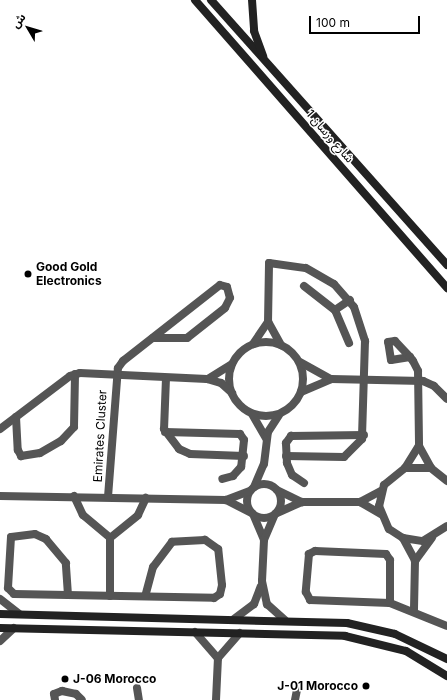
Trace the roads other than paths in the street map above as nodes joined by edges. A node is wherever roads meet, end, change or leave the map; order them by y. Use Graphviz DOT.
graph roads {
  1 [pos="195,0"];
  2 [pos="211,0"];
  3 [pos="252,0"];
  4 [pos="264,61"];
  5 [pos="447,265"];
  6 [pos="304,286"];
  7 [pos="447,288"];
  8 [pos="350,300"];
  9 [pos="336,310"];
  10 [pos="268,322"];
  11 [pos="153,338"];
  12 [pos="349,344"];
  13 [pos="252,345"];
  14 [pos="281,345"];
  15 [pos="410,357"];
  16 [pos="233,362"];
  17 [pos="300,362"];
  18 [pos="75,374"];
  19 [pos="115,376"];
  20 [pos="166,378"];
  21 [pos="207,379"];
  22 [pos="332,379"];
  23 [pos="366,380"];
  24 [pos="419,382"];
  25 [pos="302,392"];
  26 [pos="232,393"];
  27 [pos="447,400"];
  28 [pos="252,414"];
  29 [pos="279,414"];
  30 [pos="16,417"];
  31 [pos="0,429"];
  32 [pos="165,432"];
  33 [pos="364,435"];
  34 [pos="266,438"];
  35 [pos="419,446"];
  36 [pos="244,456"];
  37 [pos="286,456"];
  38 [pos="264,464"];
  39 [pos="405,468"];
  40 [pos="431,468"];
  41 [pos="222,479"];
  42 [pos="447,481"];
  43 [pos="304,483"];
  44 [pos="275,488"];
  45 [pos="252,489"];
  46 [pos="381,491"];
  47 [pos="0,496"];
  48 [pos="74,496"];
  49 [pos="108,497"];
  50 [pos="146,498"];
  51 [pos="226,500"];
  52 [pos="302,502"];
  53 [pos="360,502"];
  54 [pos="253,514"];
  55 [pos="276,514"];
  56 [pos="380,514"];
  57 [pos="447,526"];
  58 [pos="433,537"];
  59 [pos="110,538"];
  60 [pos="403,538"];
  61 [pos="264,540"];
  62 [pos="415,561"];
  63 [pos="262,582"];
  64 [pos="68,595"];
  65 [pos="110,596"];
  66 [pos="145,596"];
  67 [pos="0,599"];
  68 [pos="390,603"];
  69 [pos="414,610"];
  70 [pos="0,614"];
  71 [pos="19,614"];
  72 [pos="234,619"];
  73 [pos="285,620"];
  74 [pos="447,626"];
  75 [pos="0,628"];
  76 [pos="14,628"];
  77 [pos="195,632"];
  78 [pos="240,633"];
  79 [pos="0,640"];
  80 [pos="218,658"];
  81 [pos="447,659"];
  82 [pos="447,676"];
  83 [pos="137,688"];
  84 [pos="297,690"];
  85 [pos="55,700"];
  86 [pos="82,700"];
  87 [pos="139,700"];
  88 [pos="216,700"];
  89 [pos="295,700"];
  1 -- 7 [label="street, شارع ورسان 1"];
  2 -- 4 [label="street, شارع ورسان 1"];
  3 -- 4 [label="street"];
  4 -- 5 [label="street, شارع ورسان 1"];
  6 -- 9 [label="street"];
  8 -- 9 [label="street"];
  8 -- 10 [label="street"];
  8 -- 23 [label="street"];
  9 -- 12 [label="street"];
  10 -- 13 [label="street"];
  10 -- 14 [label="street"];
  11 -- 11 [label="street"];
  11 -- 19 [label="street"];
  13 -- 14 [label="street"];
  13 -- 16 [label="street"];
  14 -- 17 [label="street"];
  15 -- 24 [label="street"];
  16 -- 21 [label="street"];
  16 -- 26 [label="street"];
  17 -- 22 [label="street"];
  17 -- 25 [label="street"];
  18 -- 19 [label="street, Emirates Cluster"];
  18 -- 30 [label="street"];
  18 -- 30 [label="street"];
  19 -- 20 [label="street, Emirates Cluster"];
  19 -- 49 [label="street, Emirates Cluster"];
  20 -- 21 [label="street, Emirates Cluster"];
  20 -- 32 [label="street"];
  21 -- 26 [label="street, Emirates Cluster"];
  22 -- 23 [label="street"];
  22 -- 25 [label="street"];
  23 -- 24 [label="street"];
  23 -- 33 [label="street"];
  24 -- 27 [label="street"];
  24 -- 35 [label="street"];
  25 -- 29 [label="street"];
  26 -- 28 [label="street, Emirates Cluster"];
  28 -- 29 [label="street"];
  28 -- 34 [label="street, Emirates Cluster"];
  29 -- 34 [label="street"];
  30 -- 31 [label="street"];
  32 -- 36 [label="street"];
  32 -- 36 [label="street"];
  33 -- 37 [label="street"];
  33 -- 37 [label="street"];
  34 -- 38 [label="street"];
  35 -- 39 [label="street"];
  35 -- 40 [label="street"];
  36 -- 41 [label="street"];
  37 -- 43 [label="street"];
  38 -- 44 [label="street"];
  38 -- 45 [label="street"];
  39 -- 40 [label="street"];
  39 -- 46 [label="street"];
  40 -- 42 [label="street"];
  44 -- 45 [label="street"];
  44 -- 52 [label="street"];
  44 -- 55 [label="street"];
  45 -- 51 [label="street, Emirates Cluster"];
  45 -- 54 [label="street"];
  46 -- 53 [label="street"];
  46 -- 56 [label="street"];
  47 -- 48 [label="street, Emirates Cluster"];
  48 -- 49 [label="street, Emirates Cluster"];
  48 -- 59 [label="street"];
  49 -- 50 [label="street, Emirates Cluster"];
  50 -- 51 [label="street, Emirates Cluster"];
  50 -- 59 [label="street"];
  51 -- 54 [label="street, Emirates Cluster"];
  52 -- 53 [label="street"];
  52 -- 55 [label="street"];
  53 -- 56 [label="street"];
  54 -- 55 [label="street"];
  54 -- 61 [label="street"];
  55 -- 61 [label="street"];
  56 -- 60 [label="street"];
  57 -- 58 [label="street"];
  58 -- 60 [label="street"];
  58 -- 62 [label="street"];
  59 -- 65 [label="street"];
  60 -- 62 [label="street"];
  61 -- 63 [label="street"];
  62 -- 69 [label="street"];
  63 -- 72 [label="street"];
  63 -- 73 [label="street"];
  64 -- 64 [label="street"];
  64 -- 65 [label="street"];
  65 -- 66 [label="street"];
  66 -- 66 [label="street"];
  67 -- 71 [label="street"];
  68 -- 68 [label="street"];
  68 -- 69 [label="street"];
  69 -- 74 [label="street"];
  70 -- 71 [label="street"];
  71 -- 72 [label="street"];
  72 -- 73 [label="street"];
  73 -- 81 [label="street"];
  75 -- 76 [label="street"];
  76 -- 77 [label="street"];
  76 -- 79 [label="street"];
  77 -- 78 [label="street"];
  77 -- 80 [label="street"];
  78 -- 80 [label="street"];
  78 -- 82 [label="street"];
  80 -- 88 [label="street"];
  83 -- 87 [label="street"];
  84 -- 89 [label="street"];
  85 -- 86 [label="street"];
}
